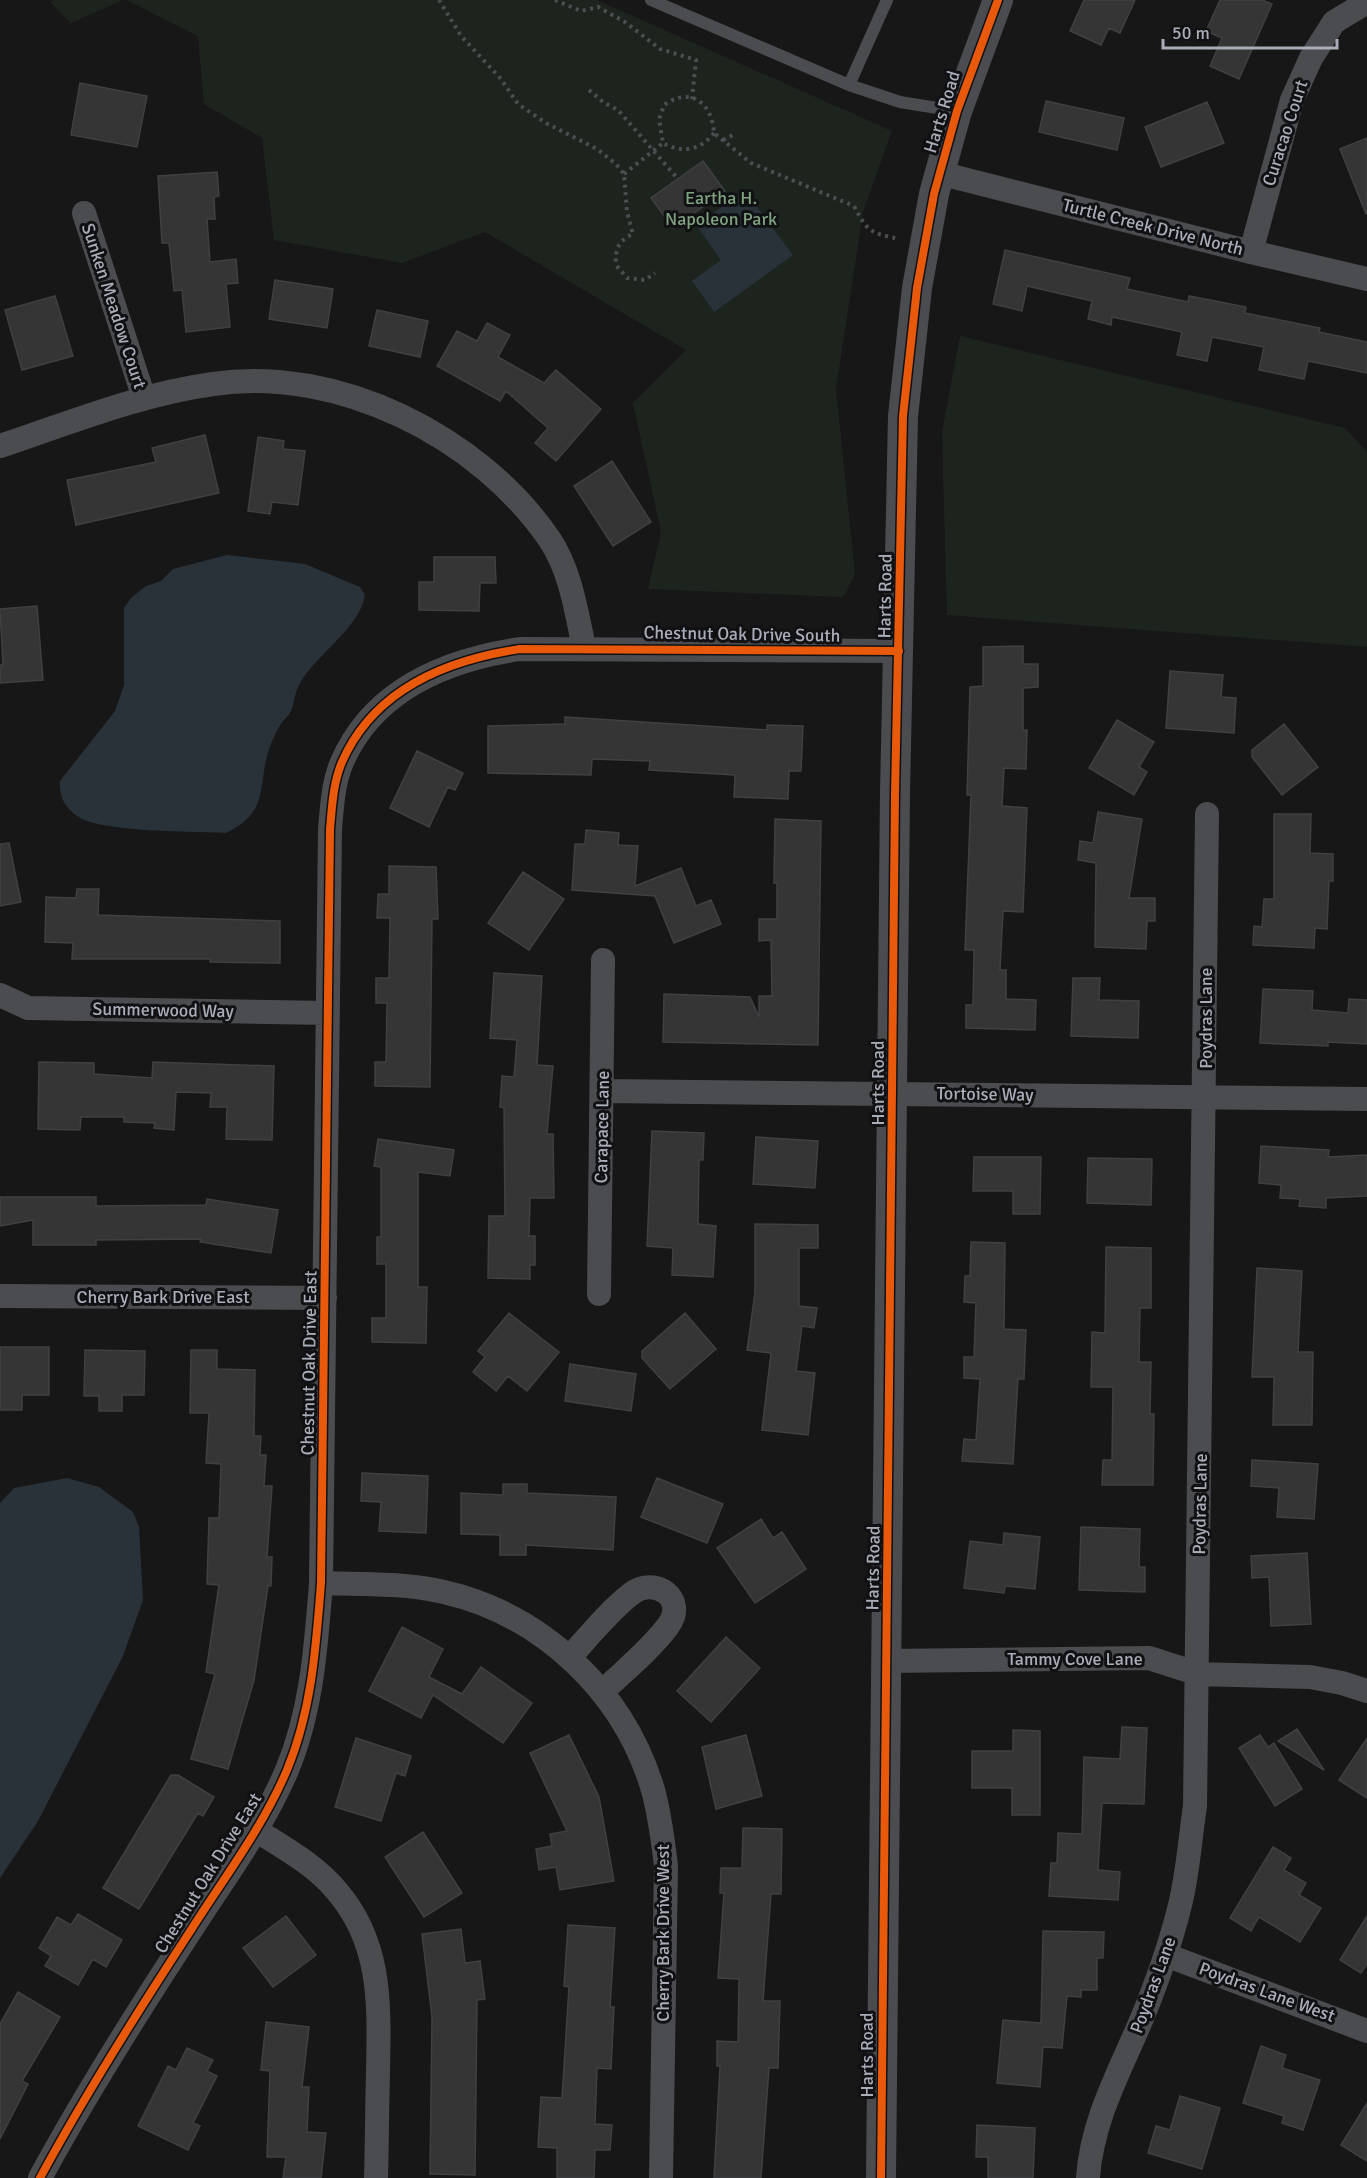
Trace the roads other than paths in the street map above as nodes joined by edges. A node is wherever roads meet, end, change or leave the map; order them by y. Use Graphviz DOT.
graph roads {
  1 [pos="651,0"];
  2 [pos="887,0"];
  3 [pos="998,0"];
  4 [pos="1367,2"];
  5 [pos="849,85"];
  6 [pos="957,111"];
  7 [pos="939,173"];
  8 [pos="84,213"];
  9 [pos="1251,252"];
  10 [pos="1367,279"];
  11 [pos="144,398"];
  12 [pos="0,446"];
  13 [pos="584,647"];
  14 [pos="899,651"];
  15 [pos="1207,814"];
  16 [pos="603,960"];
  17 [pos="0,995"];
  18 [pos="328,1013"];
  19 [pos="603,1091"];
  20 [pos="893,1093"];
  21 [pos="1205,1098"];
  22 [pos="1367,1099"];
  23 [pos="599,1294"];
  24 [pos="0,1296"];
  25 [pos="325,1298"];
  26 [pos="321,1583"];
  27 [pos="570,1657"];
  28 [pos="886,1661"];
  29 [pos="1198,1674"];
  30 [pos="603,1691"];
  31 [pos="1367,1691"];
  32 [pos="256,1830"];
  33 [pos="1166,1955"];
  34 [pos="1367,2031"];
  35 [pos="40,2178"];
  36 [pos="376,2178"];
  37 [pos="662,2178"];
  38 [pos="881,2178"];
  39 [pos="1088,2178"];
  1 -- 5 [label="lane"];
  2 -- 5 [label="lane"];
  3 -- 6 [label="street, Harts Road"];
  4 -- 9 [label="street, Curacao Court"];
  5 -- 6 [label="lane"];
  6 -- 7 [label="street, Harts Road"];
  7 -- 9 [label="street, Turtle Creek Drive North"];
  7 -- 14 [label="street, Harts Road"];
  8 -- 11 [label="street, Sunken Meadow Court"];
  9 -- 10 [label="street, Turtle Creek Drive North"];
  11 -- 12 [label="street"];
  11 -- 13 [label="street"];
  13 -- 14 [label="street, Chestnut Oak Drive South"];
  13 -- 18 [label="street, Chestnut Oak Drive East"];
  14 -- 20 [label="street, Harts Road"];
  15 -- 21 [label="street, Poydras Lane"];
  16 -- 19 [label="street, Carapace Lane"];
  17 -- 18 [label="street, Summerwood Way"];
  18 -- 25 [label="street, Chestnut Oak Drive East"];
  19 -- 20 [label="street, Tortoise Way"];
  19 -- 23 [label="street, Carapace Lane"];
  20 -- 21 [label="street, Tortoise Way"];
  20 -- 28 [label="street, Harts Road"];
  21 -- 22 [label="street, Tortoise Way"];
  21 -- 29 [label="street, Poydras Lane"];
  24 -- 25 [label="street, Cherry Bark Drive East"];
  25 -- 26 [label="street, Chestnut Oak Drive East"];
  26 -- 27 [label="street, Cherry Bark Drive West"];
  26 -- 32 [label="street, Chestnut Oak Drive East"];
  27 -- 30 [label="street, Cherry Bark Drive West"];
  27 -- 30 [label="street"];
  28 -- 29 [label="street, Tammy Cove Lane"];
  28 -- 38 [label="street, Harts Road"];
  29 -- 31 [label="street, Tammy Cove Lane"];
  29 -- 33 [label="street, Poydras Lane"];
  30 -- 37 [label="street, Cherry Bark Drive West"];
  32 -- 35 [label="street, Chestnut Oak Drive East"];
  32 -- 36 [label="street"];
  33 -- 34 [label="street, Poydras Lane West"];
  33 -- 39 [label="street, Poydras Lane"];
}
